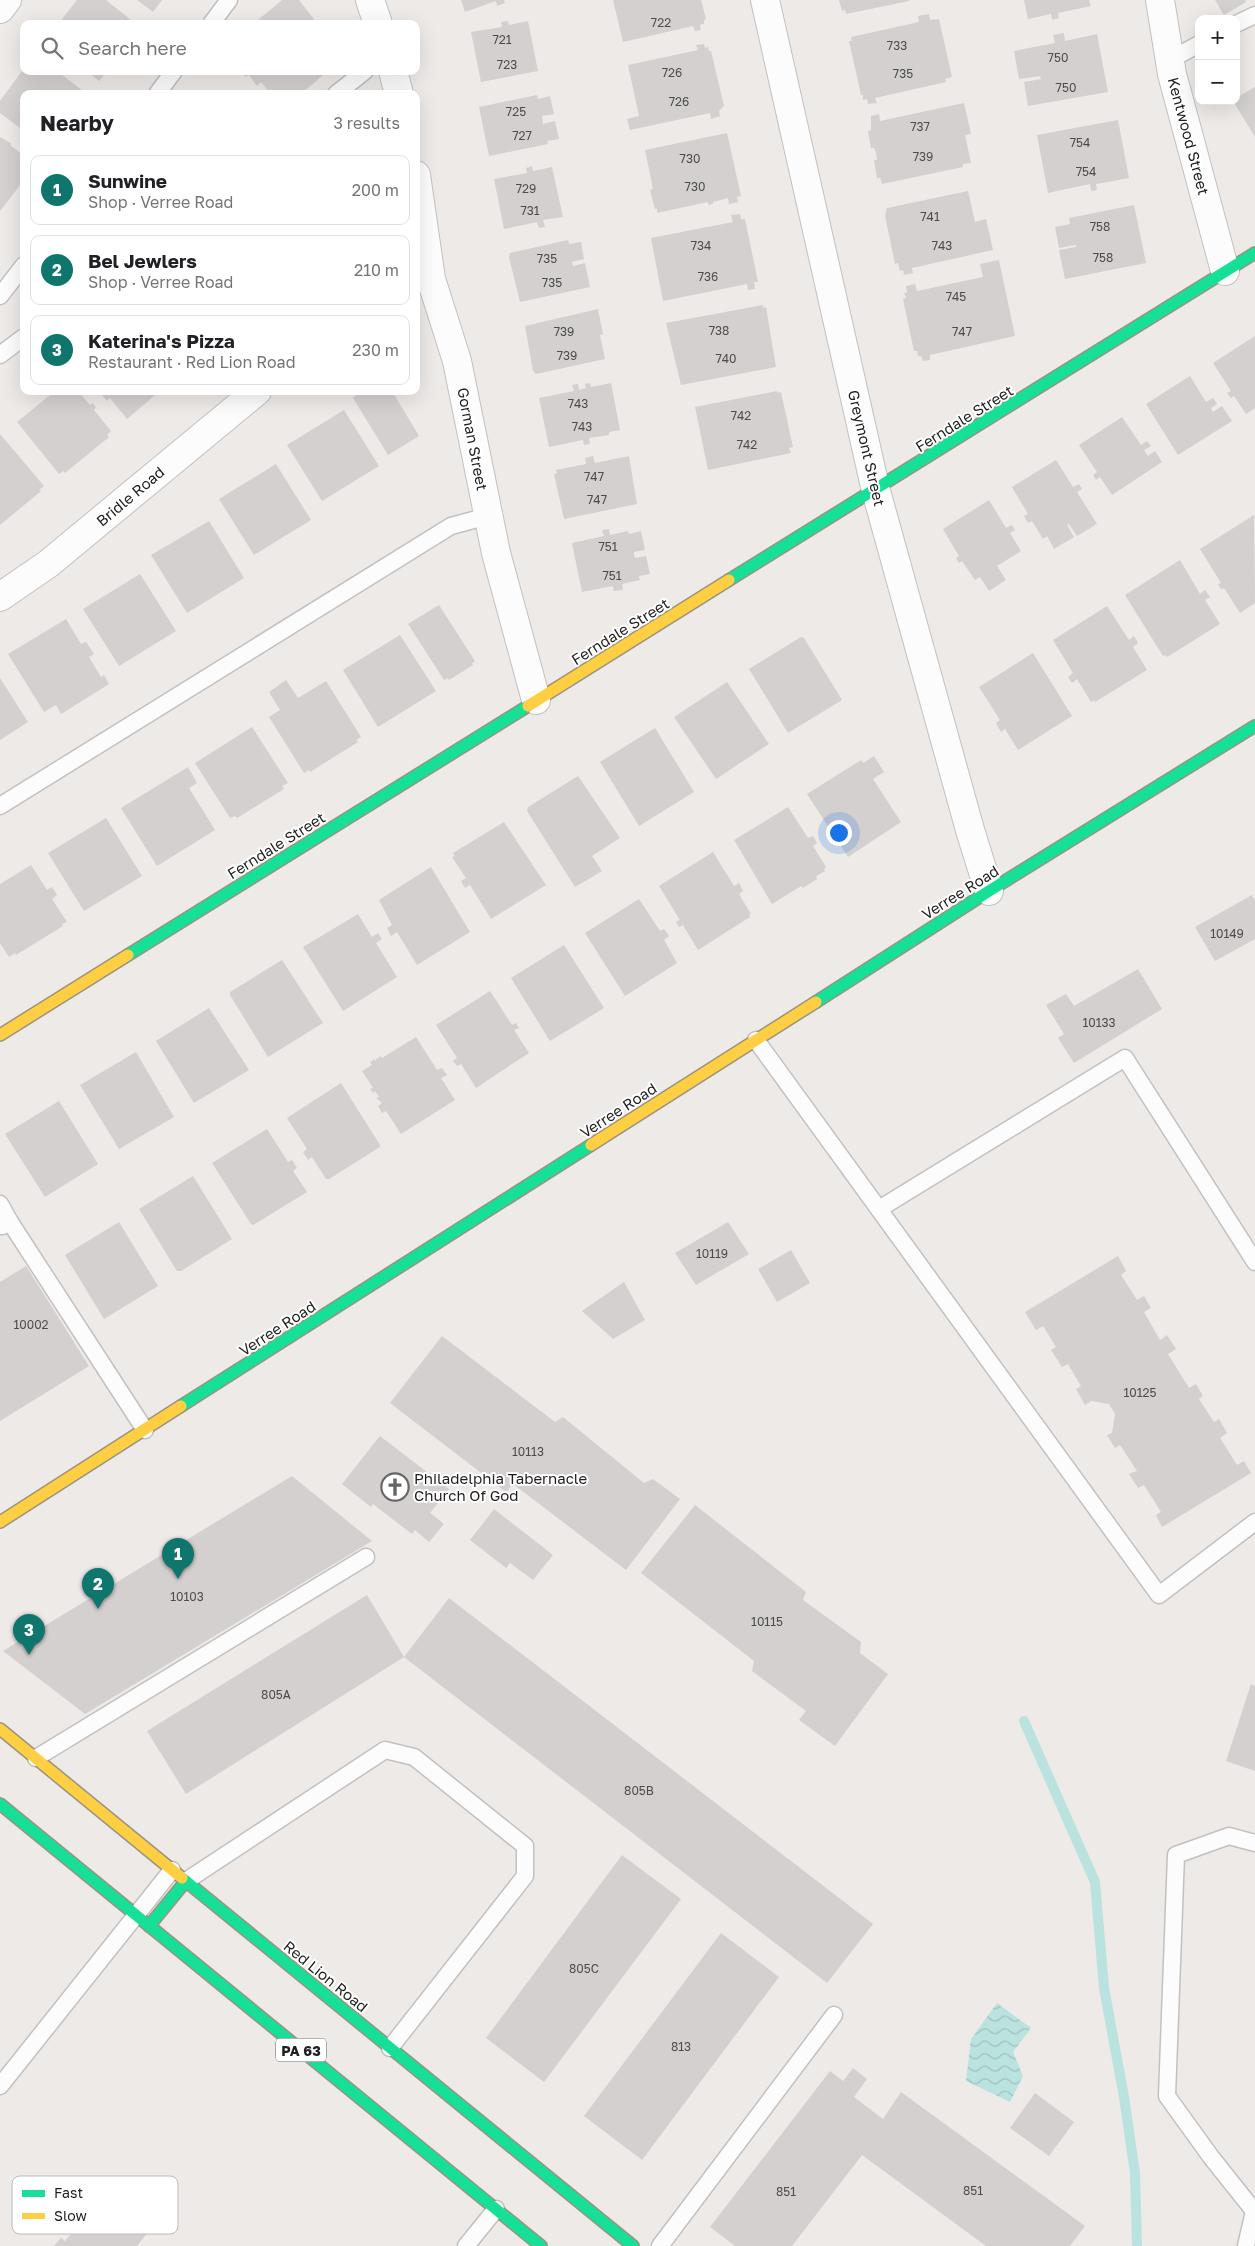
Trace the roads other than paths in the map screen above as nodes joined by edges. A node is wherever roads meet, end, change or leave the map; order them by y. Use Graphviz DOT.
graph roads {
  1 [pos="7,0"];
  2 [pos="229,0"];
  3 [pos="370,0"];
  4 [pos="765,0"];
  5 [pos="1160,0"];
  6 [pos="0,9"];
  7 [pos="1255,14"];
  8 [pos="214,20"];
  9 [pos="377,20"];
  10 [pos="1240,22"];
  11 [pos="1195,46"];
  12 [pos="1170,60"];
  13 [pos="171,75"];
  14 [pos="360,75"];
  15 [pos="395,75"];
  16 [pos="159,90"];
  17 [pos="341,90"];
  18 [pos="398,90"];
  19 [pos="420,229"];
  20 [pos="1255,253"];
  21 [pos="20,270"];
  22 [pos="1225,271"];
  23 [pos="424,282"];
  24 [pos="0,296"];
  25 [pos="20,340"];
  26 [pos="0,355"];
  27 [pos="252,395"];
  28 [pos="876,491"];
  29 [pos="488,516"];
  30 [pos="0,597"];
  31 [pos="536,700"];
  32 [pos="1255,726"];
  33 [pos="0,806"];
  34 [pos="989,891"];
  35 [pos="0,1035"];
  36 [pos="756,1040"];
  37 [pos="0,1204"];
  38 [pos="879,1209"];
  39 [pos="5,1224"];
  40 [pos="1255,1262"];
  41 [pos="145,1430"];
  42 [pos="0,1522"];
  43 [pos="1255,1522"];
  44 [pos="366,1557"];
  45 [pos="0,1729"];
  46 [pos="36,1758"];
  47 [pos="0,1804"];
  48 [pos="1255,1843"];
  49 [pos="172,1870"];
  50 [pos="186,1881"];
  51 [pos="136,1915"];
  52 [pos="149,1926"];
  53 [pos="834,2015"];
  54 [pos="390,2048"];
  55 [pos="0,2086"];
  56 [pos="496,2209"];
  57 [pos="1255,2209"];
  58 [pos="466,2246"];
  59 [pos="541,2246"];
  60 [pos="633,2246"];
  61 [pos="660,2246"];
  62 [pos="1246,2246"];
  1 -- 6 [label="street"];
  2 -- 8 [label="lane"];
  3 -- 9 [label="street"];
  4 -- 28 [label="street, Greymont Street"];
  5 -- 12 [label="street, Kentwood Street"];
  7 -- 10 [label="lane"];
  11 -- 12 [label="lane"];
  12 -- 22 [label="street, Kentwood Street"];
  13 -- 16 [label="lane"];
  14 -- 17 [label="lane"];
  15 -- 18 [label="street"];
  19 -- 23 [label="street, Gorman Street"];
  20 -- 22 [label="main road, Ferndale Street"];
  21 -- 24 [label="lane"];
  22 -- 28 [label="main road, Ferndale Street"];
  23 -- 29 [label="street, Gorman Street"];
  25 -- 26 [label="lane"];
  27 -- 30 [label="street, Bridle Road"];
  28 -- 31 [label="main road, Ferndale Street"];
  28 -- 34 [label="street, Greymont Street"];
  29 -- 31 [label="street, Gorman Street"];
  29 -- 33 [label="lane"];
  31 -- 35 [label="main road, Ferndale Street"];
  32 -- 34 [label="main road, Verree Road"];
  34 -- 36 [label="main road, Verree Road"];
  36 -- 38 [label="lane"];
  36 -- 41 [label="main road, Verree Road"];
  37 -- 39 [label="lane"];
  38 -- 40 [label="lane"];
  38 -- 43 [label="lane"];
  39 -- 41 [label="lane"];
  41 -- 42 [label="main road, Verree Road"];
  44 -- 46 [label="lane"];
  45 -- 46 [label="main road, Red Lion Road"];
  46 -- 49 [label="main road, Red Lion Road"];
  47 -- 51 [label="main road, PA 63"];
  48 -- 57 [label="lane"];
  49 -- 50 [label="main road, Red Lion Road"];
  49 -- 51 [label="lane"];
  50 -- 52 [label="main road"];
  50 -- 54 [label="main road, Red Lion Road"];
  50 -- 54 [label="lane"];
  51 -- 52 [label="main road, PA 63"];
  51 -- 55 [label="lane"];
  52 -- 56 [label="main road, PA 63"];
  53 -- 61 [label="lane"];
  54 -- 60 [label="main road, Red Lion Road"];
  56 -- 58 [label="lane"];
  56 -- 59 [label="main road, PA 63"];
  57 -- 62 [label="lane"];
}
